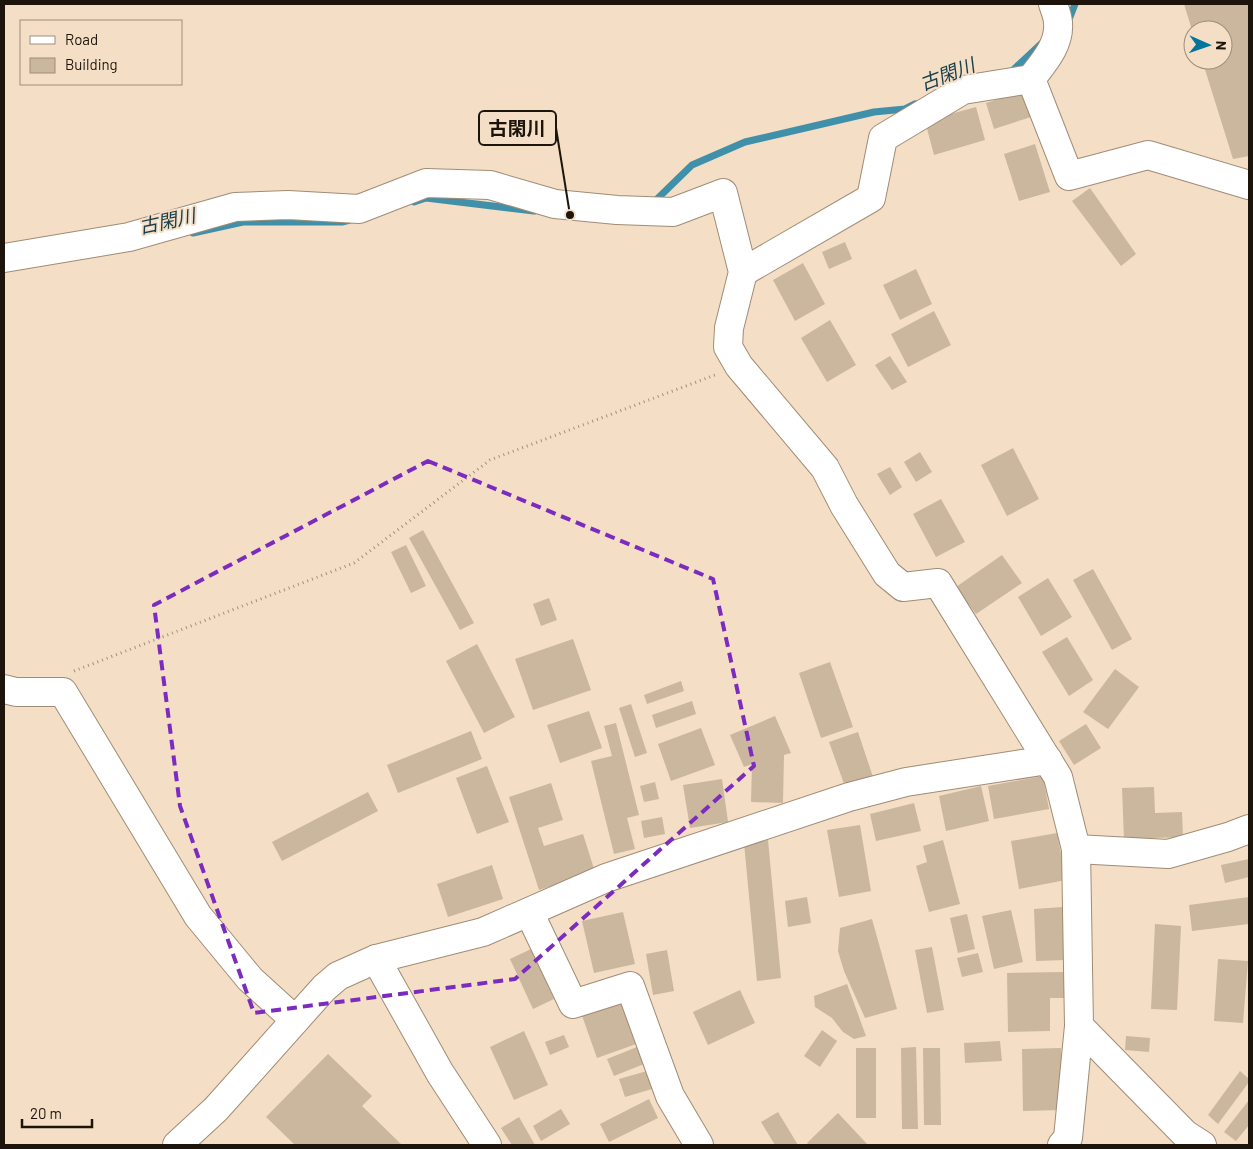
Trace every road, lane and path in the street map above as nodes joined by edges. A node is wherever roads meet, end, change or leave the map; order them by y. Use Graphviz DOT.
graph roads {
  1 [pos="1053,4"];
  2 [pos="1031,79"];
  3 [pos="1249,185"];
  4 [pos="4,258"];
  5 [pos="743,272"];
  6 [pos="739,366"];
  7 [pos="69,673"];
  8 [pos="4,689"];
  9 [pos="1048,760"];
  10 [pos="1249,830"];
  11 [pos="1076,848"];
  12 [pos="529,912"];
  13 [pos="376,960"];
  14 [pos="295,1020"];
  15 [pos="1079,1026"];
  16 [pos="177,1145"];
  17 [pos="487,1145"];
  18 [pos="699,1145"];
  19 [pos="1062,1145"];
  20 [pos="1202,1145"];
  1 -- 2 [label="street"];
  2 -- 3 [label="street"];
  2 -- 5 [label="street"];
  4 -- 5 [label="street"];
  5 -- 6 [label="street"];
  6 -- 7 [label="path"];
  6 -- 9 [label="street"];
  8 -- 14 [label="street"];
  9 -- 11 [label="street"];
  9 -- 12 [label="street"];
  10 -- 11 [label="street"];
  11 -- 15 [label="street"];
  12 -- 13 [label="street"];
  12 -- 18 [label="street"];
  13 -- 14 [label="street"];
  13 -- 17 [label="street"];
  14 -- 16 [label="street"];
  15 -- 19 [label="street"];
  15 -- 20 [label="street"];
}
